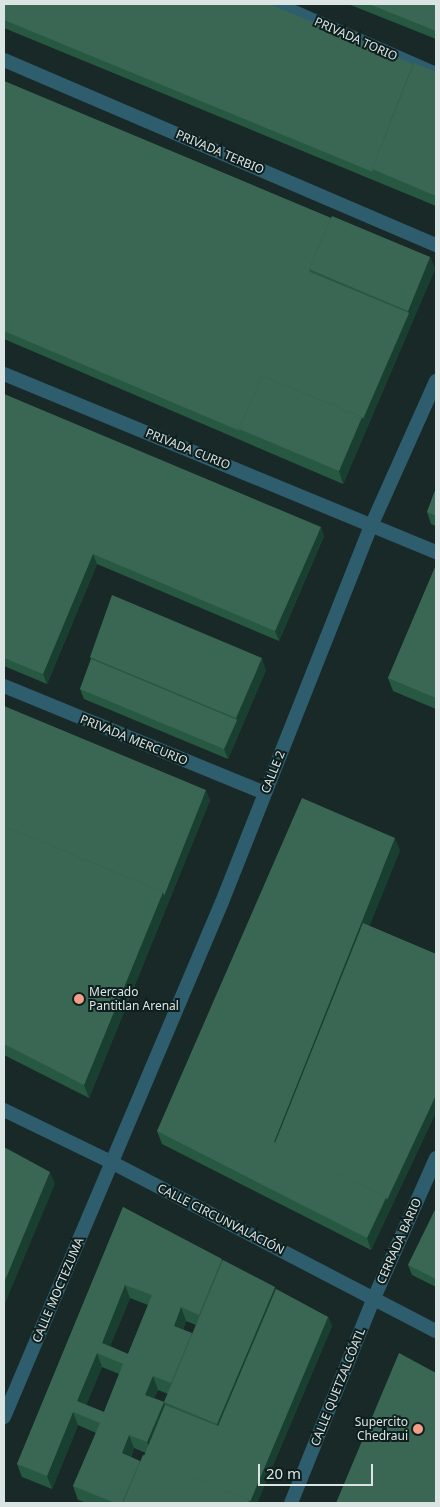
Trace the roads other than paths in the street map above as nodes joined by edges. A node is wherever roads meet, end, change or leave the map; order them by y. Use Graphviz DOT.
graph roads {
  1 [pos="276,4"];
  2 [pos="4,60"];
  3 [pos="436,74"];
  4 [pos="436,245"];
  5 [pos="4,374"];
  6 [pos="436,382"];
  7 [pos="372,524"];
  8 [pos="436,552"];
  9 [pos="4,686"];
  10 [pos="265,793"];
  11 [pos="4,1110"];
  12 [pos="436,1158"];
  13 [pos="111,1162"];
  14 [pos="374,1298"];
  15 [pos="436,1331"];
  16 [pos="4,1417"];
  17 [pos="291,1503"];
  1 -- 3 [label="street, PRIVADA TORIO"];
  2 -- 4 [label="street, PRIVADA TERBIO"];
  5 -- 7 [label="street, PRIVADA CURIO"];
  6 -- 7 [label="street, CALLE 2"];
  7 -- 8 [label="street, PRIVADA CURIO"];
  7 -- 10 [label="street, CALLE 2"];
  9 -- 10 [label="street, PRIVADA MERCURIO"];
  10 -- 13 [label="street, CALLE 2"];
  11 -- 13 [label="street, CALLE CIRCUNVALACIÓN"];
  12 -- 14 [label="street, CERRADA BARIO"];
  13 -- 14 [label="street, CALLE CIRCUNVALACIÓN"];
  13 -- 16 [label="street, CALLE MOCTEZUMA"];
  14 -- 15 [label="street, CALLE CIRCUNVALACIÓN"];
  14 -- 17 [label="street, CALLE QUETZALCÓATL"];
}
